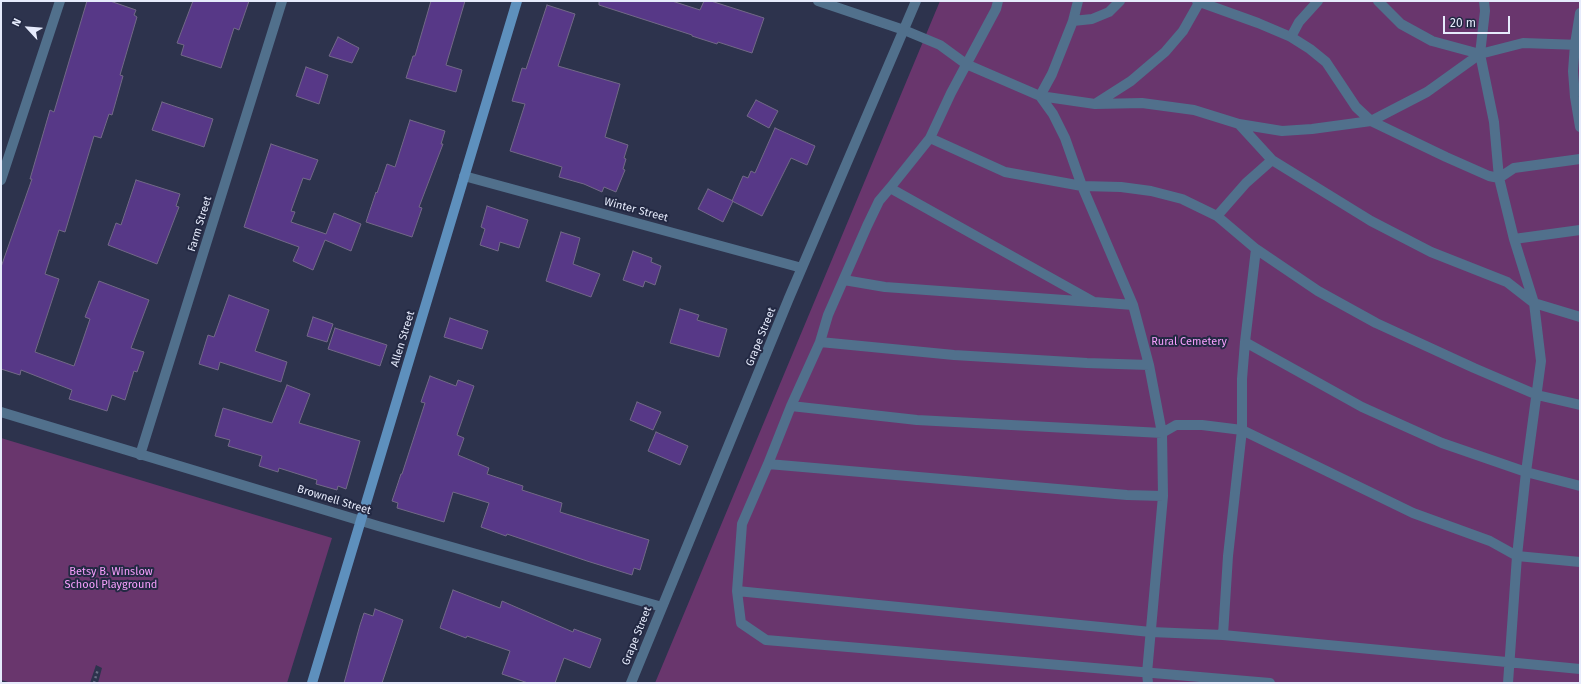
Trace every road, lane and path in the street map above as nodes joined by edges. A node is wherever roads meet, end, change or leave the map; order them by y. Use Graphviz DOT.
graph roads {
  1 [pos="60,1"];
  2 [pos="282,1"];
  3 [pos="517,1"];
  4 [pos="818,1"];
  5 [pos="916,1"];
  6 [pos="998,1"];
  7 [pos="1078,1"];
  8 [pos="1120,1"];
  9 [pos="1199,1"];
  10 [pos="1318,1"];
  11 [pos="1378,1"];
  12 [pos="1484,1"];
  13 [pos="1580,13"];
  14 [pos="1072,21"];
  15 [pos="904,30"];
  16 [pos="1291,37"];
  17 [pos="1578,44"];
  18 [pos="1480,54"];
  19 [pos="966,64"];
  20 [pos="1040,96"];
  21 [pos="1095,104"];
  22 [pos="1371,121"];
  23 [pos="1239,124"];
  24 [pos="1580,127"];
  25 [pos="930,138"];
  26 [pos="1580,159"];
  27 [pos="1272,160"];
  28 [pos="464,176"];
  29 [pos="1499,178"];
  30 [pos="1,180"];
  31 [pos="1082,186"];
  32 [pos="890,188"];
  33 [pos="1216,216"];
  34 [pos="1580,230"];
  35 [pos="1514,239"];
  36 [pos="1256,249"];
  37 [pos="802,268"];
  38 [pos="844,280"];
  39 [pos="1094,302"];
  40 [pos="1534,303"];
  41 [pos="1133,305"];
  42 [pos="1580,317"];
  43 [pos="820,342"];
  44 [pos="1245,342"];
  45 [pos="1149,365"];
  46 [pos="1537,395"];
  47 [pos="1580,405"];
  48 [pos="791,406"];
  49 [pos="1,412"];
  50 [pos="1242,430"];
  51 [pos="1162,433"];
  52 [pos="140,455"];
  53 [pos="768,464"];
  54 [pos="1526,472"];
  55 [pos="1580,486"];
  56 [pos="1163,496"];
  57 [pos="362,521"];
  58 [pos="1517,556"];
  59 [pos="1580,562"];
  60 [pos="737,591"];
  61 [pos="662,607"];
  62 [pos="1151,632"];
  63 [pos="1223,635"];
  64 [pos="1508,663"];
  65 [pos="98,669"];
  66 [pos="1580,669"];
  67 [pos="1147,678"];
  68 [pos="94,683"];
  69 [pos="312,683"];
  70 [pos="631,683"];
  71 [pos="1270,683"];
  72 [pos="1508,683"];
  1 -- 30 [label="street"];
  2 -- 52 [label="street, Farm Street"];
  3 -- 28 [label="street, Allen Street"];
  4 -- 15 [label="street"];
  5 -- 15 [label="street, Grape Street"];
  6 -- 19 [label="street"];
  7 -- 14 [label="street"];
  8 -- 14 [label="street"];
  9 -- 16 [label="street"];
  9 -- 21 [label="street"];
  10 -- 16 [label="street"];
  11 -- 18 [label="street"];
  12 -- 18 [label="street"];
  13 -- 17 [label="street"];
  14 -- 20 [label="street"];
  15 -- 19 [label="street"];
  15 -- 37 [label="street, Grape Street"];
  16 -- 22 [label="street"];
  17 -- 18 [label="street"];
  17 -- 24 [label="street"];
  18 -- 22 [label="street"];
  18 -- 29 [label="street"];
  19 -- 20 [label="street"];
  19 -- 25 [label="street"];
  20 -- 21 [label="street"];
  20 -- 31 [label="street"];
  21 -- 23 [label="street"];
  22 -- 23 [label="street"];
  22 -- 29 [label="street"];
  23 -- 27 [label="street"];
  25 -- 31 [label="street"];
  25 -- 32 [label="street"];
  26 -- 29 [label="street"];
  27 -- 33 [label="street"];
  27 -- 40 [label="street"];
  28 -- 37 [label="street, Winter Street"];
  28 -- 57 [label="street, Allen Street"];
  29 -- 35 [label="street"];
  31 -- 33 [label="street"];
  31 -- 41 [label="street"];
  32 -- 38 [label="street"];
  32 -- 39 [label="street"];
  33 -- 36 [label="street"];
  34 -- 35 [label="street"];
  35 -- 40 [label="street"];
  36 -- 44 [label="street"];
  36 -- 46 [label="street"];
  37 -- 61 [label="street, Grape Street"];
  38 -- 39 [label="street"];
  38 -- 43 [label="street"];
  39 -- 41 [label="street"];
  40 -- 42 [label="street"];
  40 -- 46 [label="street"];
  41 -- 45 [label="street"];
  43 -- 45 [label="street"];
  43 -- 48 [label="street"];
  44 -- 50 [label="street"];
  44 -- 54 [label="street"];
  45 -- 51 [label="street"];
  46 -- 47 [label="street"];
  46 -- 54 [label="street"];
  48 -- 51 [label="street"];
  48 -- 53 [label="street"];
  49 -- 52 [label="street, Brownell Street"];
  50 -- 51 [label="street"];
  50 -- 58 [label="street"];
  50 -- 63 [label="street"];
  51 -- 56 [label="street"];
  52 -- 57 [label="street, Brownell Street"];
  53 -- 56 [label="street"];
  53 -- 60 [label="street"];
  54 -- 55 [label="street"];
  54 -- 58 [label="street"];
  56 -- 62 [label="street"];
  57 -- 61 [label="street, Brownell Street"];
  57 -- 69 [label="street, Allen Street"];
  58 -- 59 [label="street"];
  58 -- 64 [label="street"];
  60 -- 62 [label="street"];
  60 -- 67 [label="street"];
  61 -- 70 [label="street, Grape Street"];
  62 -- 63 [label="street"];
  62 -- 67 [label="street"];
  63 -- 64 [label="street"];
  64 -- 66 [label="street"];
  64 -- 72 [label="street"];
  65 -- 68 [label="path"];
  67 -- 71 [label="street"];
}
